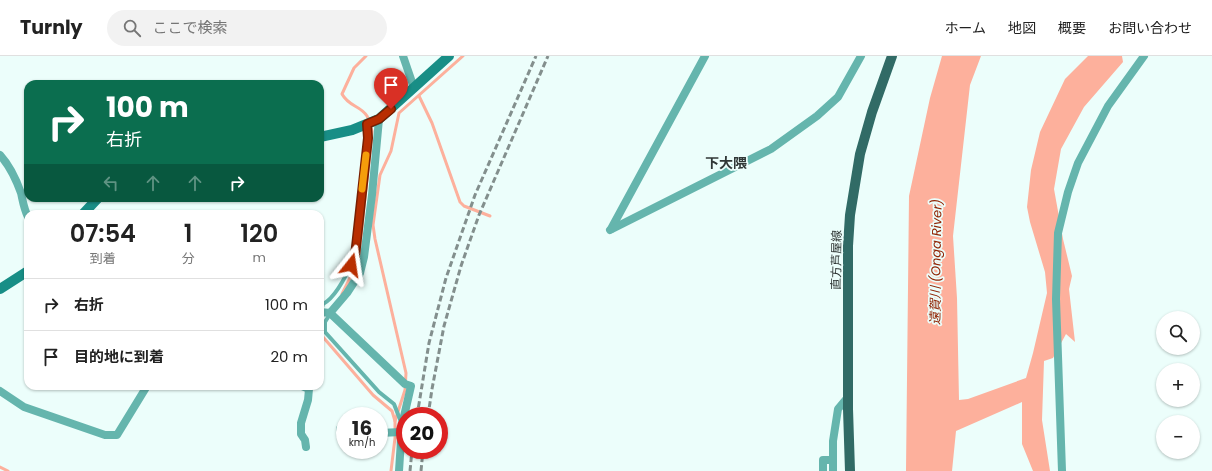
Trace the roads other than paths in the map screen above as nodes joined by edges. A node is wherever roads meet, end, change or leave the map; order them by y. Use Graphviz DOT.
graph roads {
  1 [pos="403,56"];
  2 [pos="449,56"];
  3 [pos="705,56"];
  4 [pos="861,56"];
  5 [pos="892,56"];
  6 [pos="1144,56"];
  7 [pos="414,88"];
  8 [pos="379,119"];
  9 [pos="367,124"];
  10 [pos="324,136"];
  11 [pos="0,155"];
  12 [pos="94,202"];
  13 [pos="24,210"];
  14 [pos="87,210"];
  15 [pos="359,218"];
  16 [pos="368,219"];
  17 [pos="24,274"];
  18 [pos="0,289"];
  19 [pos="324,303"];
  20 [pos="324,312"];
  21 [pos="330,313"];
  22 [pos="145,390"];
  23 [pos="309,390"];
  24 [pos="0,391"];
  25 [pos="848,397"];
  26 [pos="407,407"];
  27 [pos="396,410"];
  28 [pos="306,447"];
  29 [pos="400,459"];
  30 [pos="833,460"];
  31 [pos="399,471"];
  32 [pos="823,471"];
  33 [pos="833,471"];
  34 [pos="850,471"];
  35 [pos="1062,471"];
  1 -- 7 [label="street"];
  2 -- 7 [label="street"];
  3 -- 4 [label="street"];
  5 -- 25 [label="main road, 直方芦屋線"];
  6 -- 35 [label="street"];
  7 -- 8 [label="street"];
  8 -- 9 [label="street"];
  8 -- 16 [label="street"];
  9 -- 10 [label="street"];
  9 -- 15 [label="lane"];
  11 -- 13 [label="street"];
  12 -- 14 [label="street"];
  15 -- 16 [label="lane"];
  15 -- 19 [label="lane"];
  16 -- 21 [label="street"];
  17 -- 18 [label="street"];
  20 -- 21 [label="street"];
  21 -- 26 [label="street"];
  21 -- 27 [label="lane"];
  22 -- 24 [label="street"];
  23 -- 28 [label="street"];
  25 -- 30 [label="street"];
  25 -- 34 [label="main road, 直方芦屋線"];
  29 -- 31 [label="street"];
  30 -- 32 [label="street"];
  30 -- 33 [label="street"];
}
